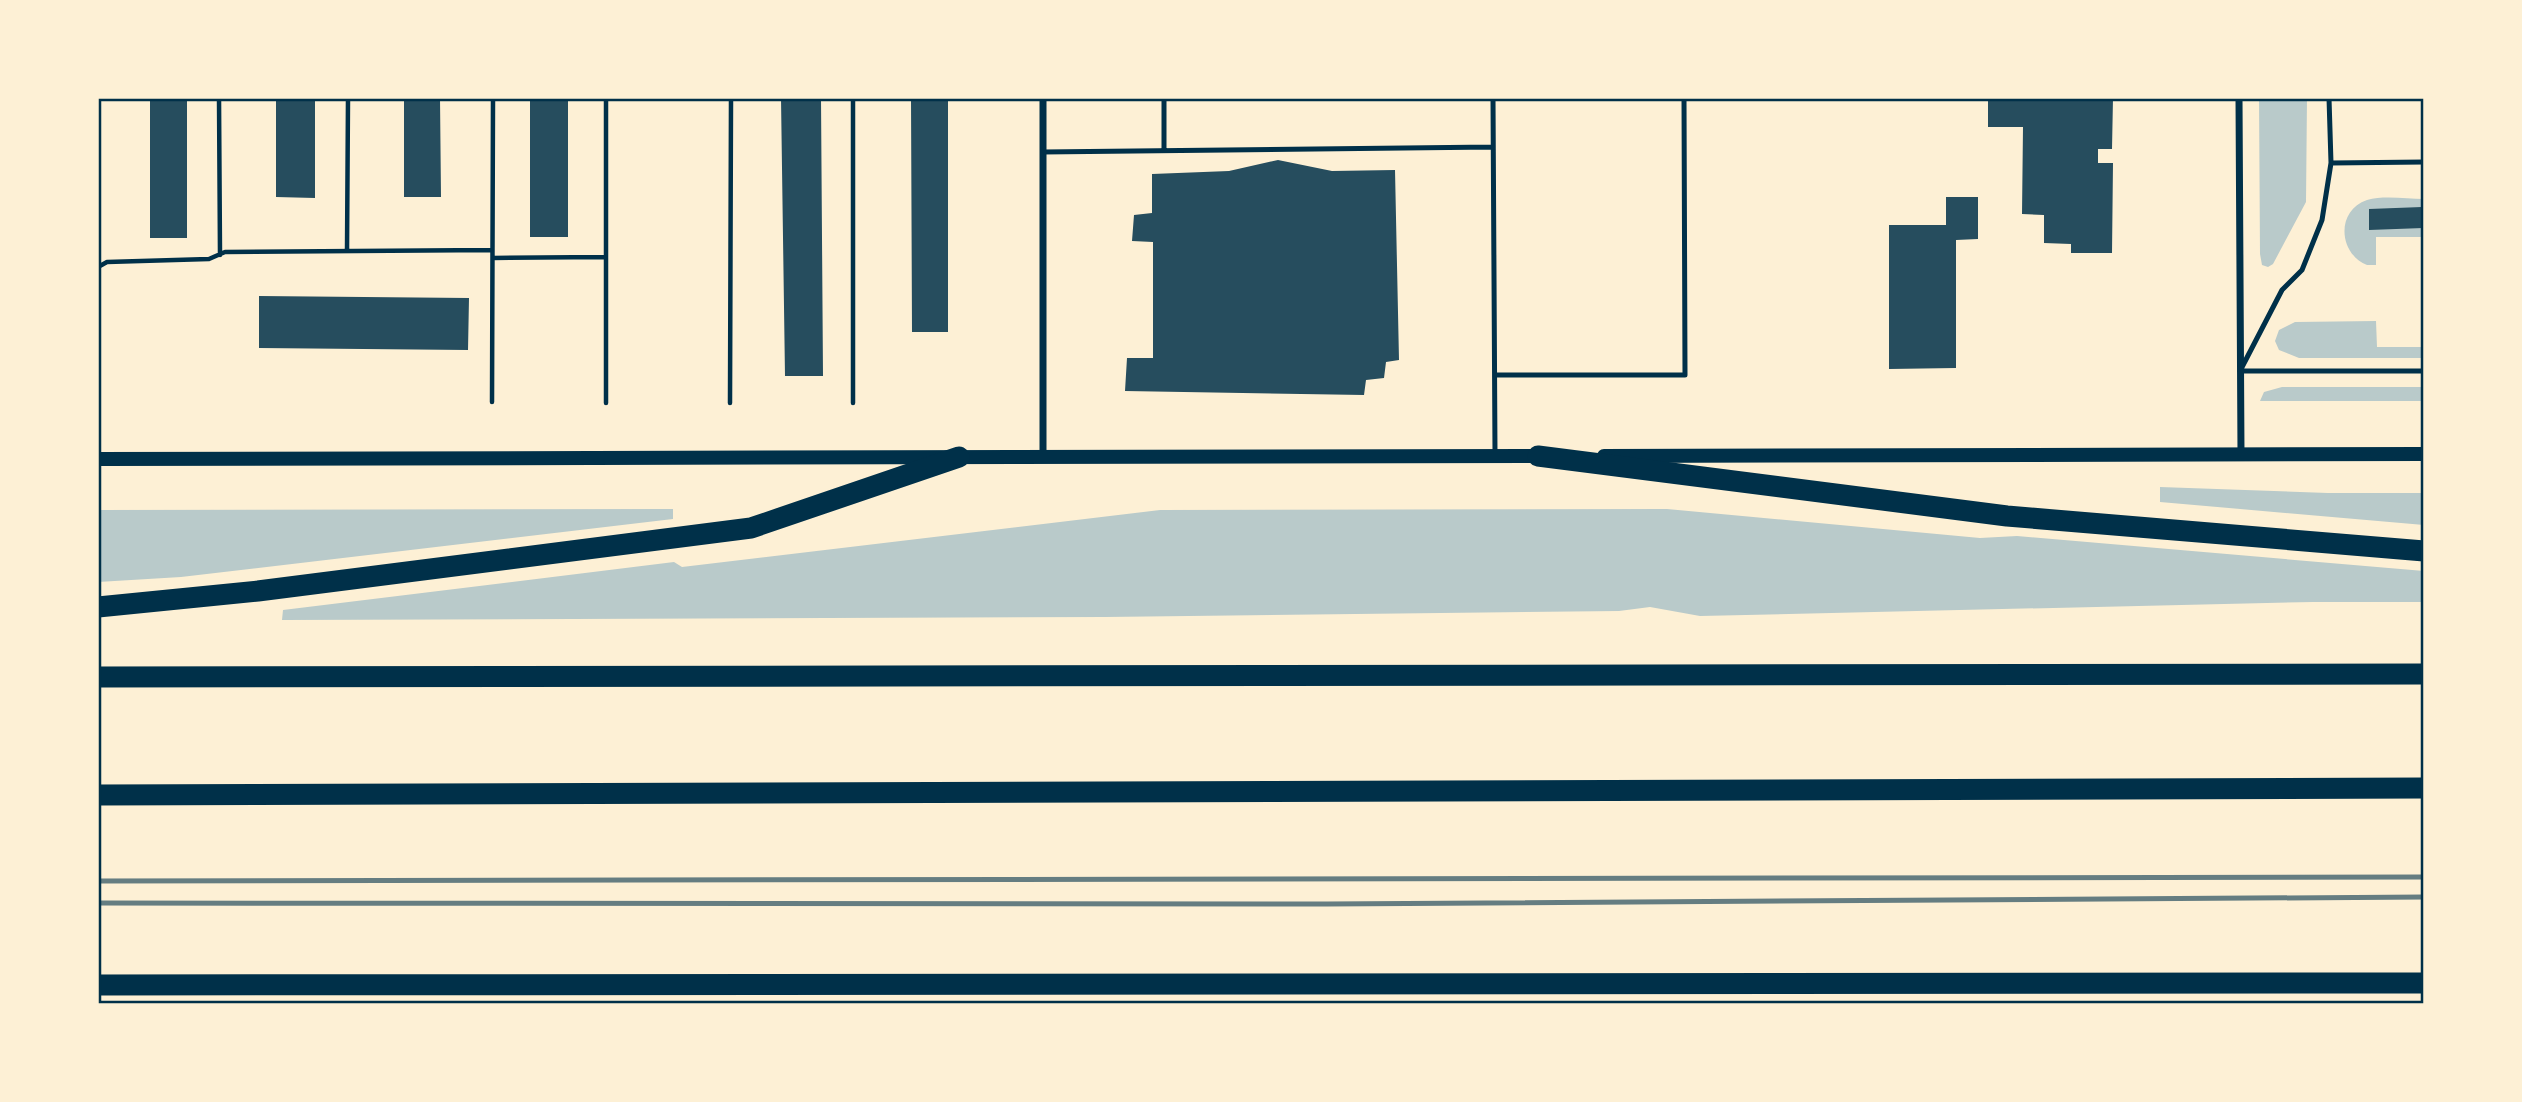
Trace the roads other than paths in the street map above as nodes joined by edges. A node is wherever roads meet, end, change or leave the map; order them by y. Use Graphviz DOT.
graph roads {
  1 [pos="1042,98"];
  2 [pos="1164,98"];
  3 [pos="1493,98"];
  4 [pos="1684,98"];
  5 [pos="2239,98"];
  6 [pos="2329,98"];
  7 [pos="1493,147"];
  8 [pos="1164,150"];
  9 [pos="1043,152"];
  10 [pos="2424,162"];
  11 [pos="2331,163"];
  12 [pos="2240,371"];
  13 [pos="2424,372"];
  14 [pos="1495,375"];
  15 [pos="2241,454"];
  16 [pos="2424,454"];
  17 [pos="1495,456"];
  18 [pos="1538,456"];
  19 [pos="959,457"];
  20 [pos="1044,457"];
  21 [pos="98,459"];
  22 [pos="2424,551"];
  23 [pos="98,607"];
  24 [pos="2424,674"];
  25 [pos="98,677"];
  26 [pos="2424,788"];
  27 [pos="98,795"];
  28 [pos="2424,983"];
  29 [pos="98,985"];
  1 -- 9 [label="street"];
  2 -- 8 [label="lane"];
  3 -- 7 [label="lane"];
  4 -- 14 [label="lane"];
  5 -- 12 [label="street"];
  6 -- 11 [label="lane"];
  7 -- 8 [label="lane"];
  7 -- 14 [label="lane"];
  8 -- 9 [label="lane"];
  9 -- 20 [label="street"];
  10 -- 11 [label="lane"];
  11 -- 12 [label="lane"];
  12 -- 13 [label="lane"];
  12 -- 15 [label="street"];
  14 -- 17 [label="lane"];
  15 -- 16 [label="main road"];
  15 -- 18 [label="main road"];
  17 -- 18 [label="main road"];
  17 -- 20 [label="main road"];
  18 -- 22 [label="highway"];
  19 -- 20 [label="main road"];
  19 -- 21 [label="main road"];
  19 -- 23 [label="highway"];
  24 -- 25 [label="highway"];
  26 -- 27 [label="highway"];
  28 -- 29 [label="highway"];
}
